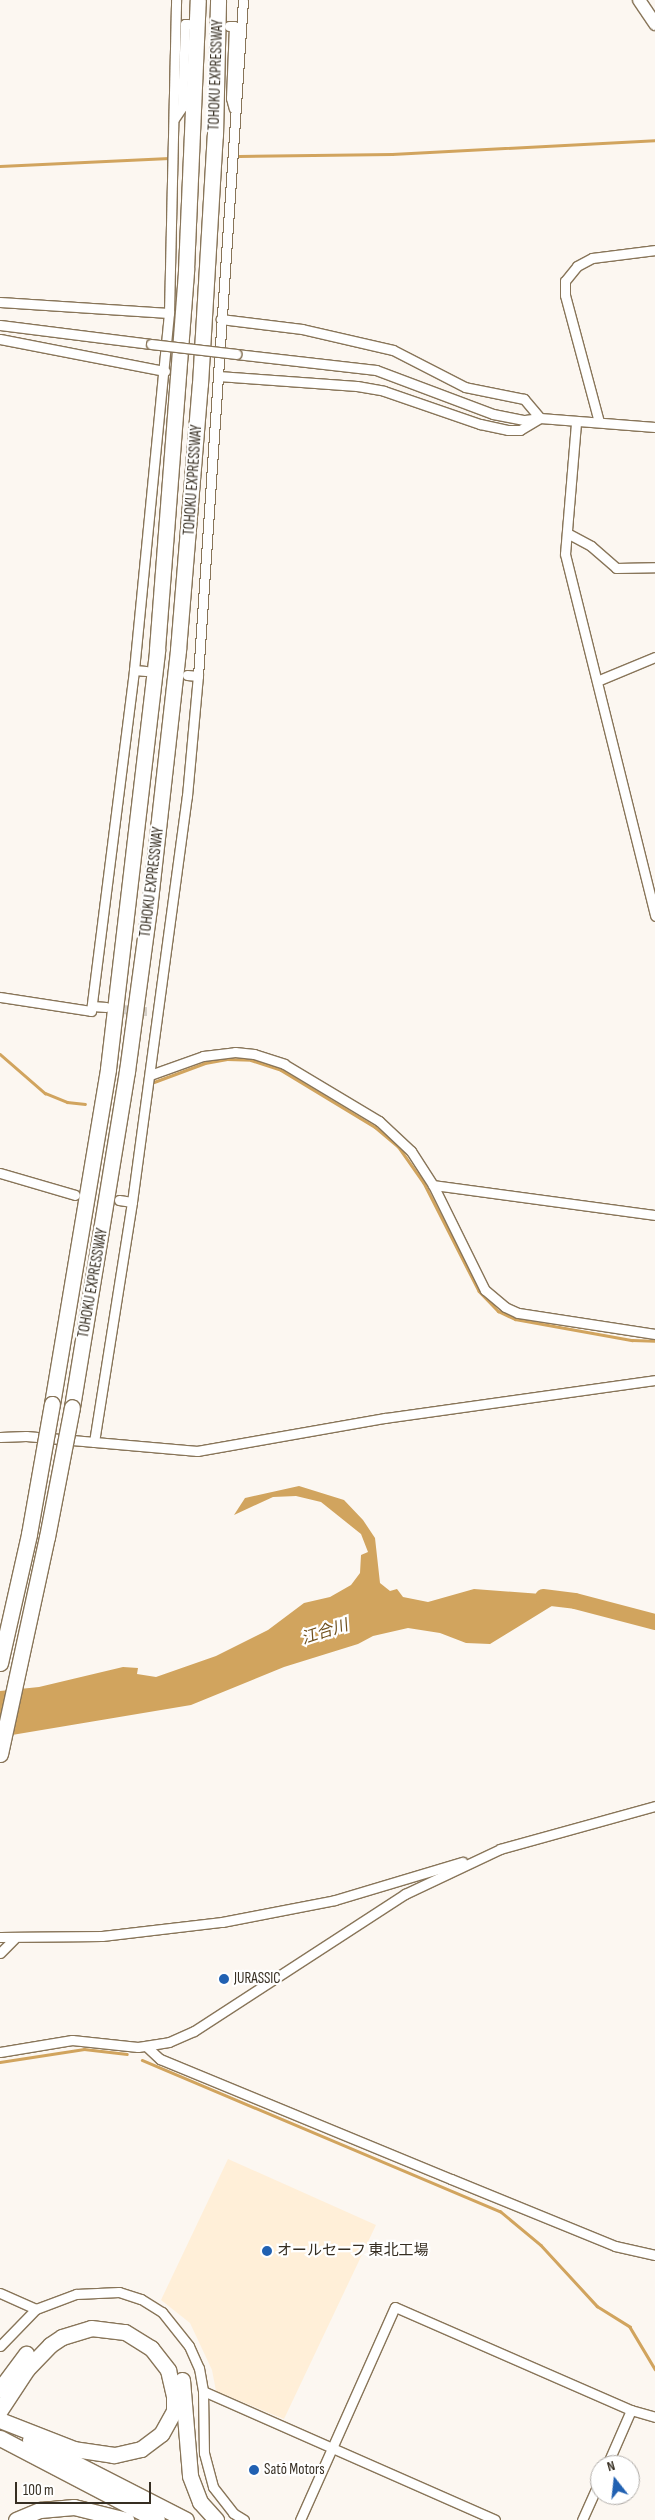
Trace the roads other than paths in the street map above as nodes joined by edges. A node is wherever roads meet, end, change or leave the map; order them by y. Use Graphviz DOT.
graph roads {
  1 [pos="176,0"];
  2 [pos="198,0"];
  3 [pos="218,0"];
  4 [pos="243,0"];
  5 [pos="638,0"];
  6 [pos="651,11"];
  7 [pos="188,24"];
  8 [pos="655,24"];
  9 [pos="229,26"];
  10 [pos="174,119"];
  11 [pos="236,119"];
  12 [pos="655,250"];
  13 [pos="0,302"];
  14 [pos="169,313"];
  15 [pos="221,319"];
  16 [pos="0,325"];
  17 [pos="0,339"];
  18 [pos="165,371"];
  19 [pos="218,376"];
  20 [pos="540,418"];
  21 [pos="599,422"];
  22 [pos="576,423"];
  23 [pos="655,427"];
  24 [pos="567,533"];
  25 [pos="655,567"];
  26 [pos="655,657"];
  27 [pos="134,670"];
  28 [pos="146,671"];
  29 [pos="187,676"];
  30 [pos="198,676"];
  31 [pos="597,681"];
  32 [pos="655,916"];
  33 [pos="0,997"];
  34 [pos="92,1006"];
  35 [pos="106,1008"];
  36 [pos="148,1012"];
  37 [pos="159,1013"];
  38 [pos="150,1075"];
  39 [pos="0,1173"];
  40 [pos="433,1185"];
  41 [pos="75,1195"];
  42 [pos="119,1200"];
  43 [pos="132,1202"];
  44 [pos="655,1215"];
  45 [pos="655,1334"];
  46 [pos="655,1380"];
  47 [pos="0,1437"];
  48 [pos="94,1442"];
  49 [pos="0,1663"];
  50 [pos="0,1754"];
  51 [pos="655,1806"];
  52 [pos="500,1849"];
  53 [pos="0,1937"];
  54 [pos="14,1939"];
  55 [pos="0,1953"];
  56 [pos="147,2047"];
  57 [pos="0,2052"];
  58 [pos="655,2256"];
  59 [pos="0,2293"];
  60 [pos="36,2309"];
  61 [pos="0,2346"];
  62 [pos="203,2391"];
  63 [pos="2,2399"];
  64 [pos="631,2410"];
  65 [pos="655,2416"];
  66 [pos="0,2420"];
  67 [pos="0,2425"];
  68 [pos="0,2438"];
  69 [pos="332,2448"];
  70 [pos="611,2455"];
  71 [pos="590,2502"];
  72 [pos="16,2520"];
  73 [pos="126,2520"];
  74 [pos="157,2520"];
  75 [pos="186,2520"];
  76 [pos="216,2520"];
  77 [pos="244,2520"];
  78 [pos="300,2520"];
  79 [pos="494,2520"];
  80 [pos="582,2520"];
  1 -- 10 [label="street"];
  2 -- 49 [label="highway, TOHOKU EXPRESSWAY, bridge"];
  3 -- 50 [label="highway, TOHOKU EXPRESSWAY, bridge"];
  4 -- 11 [label="street"];
  5 -- 6 [label="main road"];
  6 -- 8 [label="main road"];
  7 -- 10 [label="street"];
  9 -- 11 [label="street"];
  10 -- 14 [label="street"];
  11 -- 15 [label="street"];
  12 -- 21 [label="street"];
  13 -- 14 [label="street"];
  14 -- 18 [label="street"];
  15 -- 19 [label="street"];
  15 -- 20 [label="street"];
  16 -- 20 [label="street, bridge"];
  17 -- 18 [label="street"];
  18 -- 27 [label="street"];
  19 -- 20 [label="street"];
  19 -- 30 [label="street"];
  20 -- 22 [label="street"];
  21 -- 22 [label="street"];
  21 -- 23 [label="street"];
  22 -- 24 [label="street"];
  24 -- 25 [label="street"];
  24 -- 31 [label="street"];
  26 -- 31 [label="street"];
  27 -- 28 [label="street"];
  27 -- 34 [label="street"];
  29 -- 30 [label="street"];
  30 -- 37 [label="street"];
  31 -- 32 [label="street"];
  33 -- 34 [label="street"];
  34 -- 35 [label="street"];
  36 -- 37 [label="street"];
  37 -- 38 [label="street"];
  38 -- 40 [label="street"];
  38 -- 43 [label="street"];
  39 -- 41 [label="street"];
  40 -- 44 [label="street"];
  40 -- 45 [label="street"];
  42 -- 43 [label="street"];
  43 -- 48 [label="street"];
  46 -- 48 [label="street"];
  47 -- 48 [label="street"];
  51 -- 52 [label="street"];
  52 -- 54 [label="street"];
  52 -- 56 [label="street"];
  53 -- 54 [label="street"];
  54 -- 55 [label="street"];
  56 -- 57 [label="street"];
  56 -- 58 [label="street"];
  59 -- 60 [label="street"];
  60 -- 61 [label="street"];
  60 -- 62 [label="street"];
  62 -- 69 [label="street"];
  62 -- 77 [label="street"];
  63 -- 66 [label="highway"];
  63 -- 76 [label="highway"];
  64 -- 65 [label="street"];
  64 -- 69 [label="street"];
  64 -- 70 [label="street"];
  67 -- 75 [label="highway"];
  68 -- 74 [label="highway"];
  69 -- 78 [label="street"];
  69 -- 79 [label="street"];
  71 -- 80 [label="street"];
  72 -- 73 [label="highway"];
}
